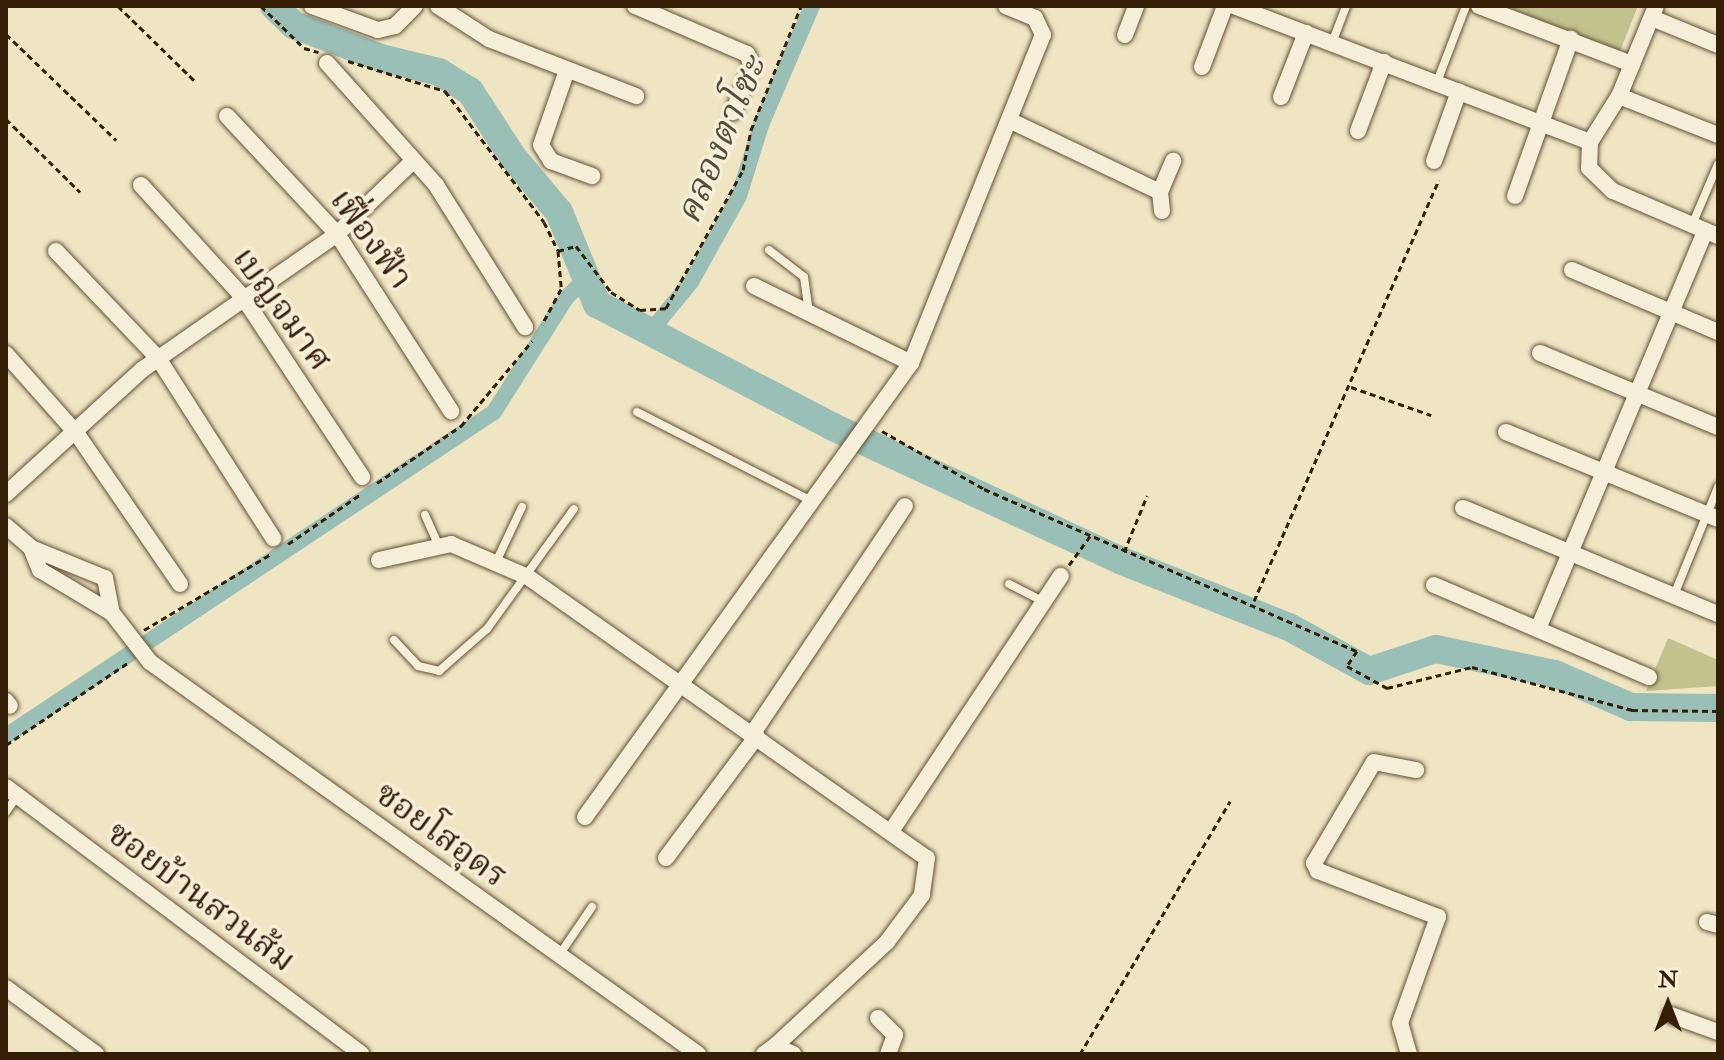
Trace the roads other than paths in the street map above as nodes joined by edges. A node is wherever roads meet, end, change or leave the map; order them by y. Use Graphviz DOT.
graph roads {
  1 [pos="312,6"];
  2 [pos="415,6"];
  3 [pos="438,6"];
  4 [pos="635,6"];
  5 [pos="1006,6"];
  6 [pos="1136,6"];
  7 [pos="1225,6"];
  8 [pos="1234,6"];
  9 [pos="1346,6"];
  10 [pos="1466,6"];
  11 [pos="1479,6"];
  12 [pos="1654,12"];
  13 [pos="1306,33"];
  14 [pos="1125,35"];
  15 [pos="1571,39"];
  16 [pos="1332,43"];
  17 [pos="1718,45"];
  18 [pos="1384,62"];
  19 [pos="327,63"];
  20 [pos="1632,64"];
  21 [pos="1202,67"];
  22 [pos="567,70"];
  23 [pos="1437,82"];
  24 [pos="1459,91"];
  25 [pos="636,96"];
  26 [pos="1619,96"];
  27 [pos="1281,97"];
  28 [pos="733,112"];
  29 [pos="227,116"];
  30 [pos="1009,120"];
  31 [pos="1541,121"];
  32 [pos="1358,131"];
  33 [pos="1718,135"];
  34 [pos="1590,142"];
  35 [pos="413,161"];
  36 [pos="1173,161"];
  37 [pos="1434,161"];
  38 [pos="1718,164"];
  39 [pos="592,176"];
  40 [pos="141,185"];
  41 [pos="1160,192"];
  42 [pos="1515,196"];
  43 [pos="1162,211"];
  44 [pos="1705,231"];
  45 [pos="337,234"];
  46 [pos="769,250"];
  47 [pos="56,251"];
  48 [pos="1572,270"];
  49 [pos="754,286"];
  50 [pos="243,297"];
  51 [pos="809,311"];
  52 [pos="1671,313"];
  53 [pos="525,327"];
  54 [pos="1718,332"];
  55 [pos="1540,353"];
  56 [pos="6,354"];
  57 [pos="158,358"];
  58 [pos="911,363"];
  59 [pos="1637,396"];
  60 [pos="451,411"];
  61 [pos="637,412"];
  62 [pos="1718,427"];
  63 [pos="1506,432"];
  64 [pos="77,434"];
  65 [pos="1605,472"];
  66 [pos="362,477"];
  67 [pos="1718,487"];
  68 [pos="6,494"];
  69 [pos="808,499"];
  70 [pos="905,506"];
  71 [pos="522,507"];
  72 [pos="1463,508"];
  73 [pos="574,509"];
  74 [pos="425,515"];
  75 [pos="1712,517"];
  76 [pos="6,526"];
  77 [pos="273,538"];
  78 [pos="438,544"];
  79 [pos="31,548"];
  80 [pos="1571,552"];
  81 [pos="379,560"];
  82 [pos="496,562"];
  83 [pos="1061,576"];
  84 [pos="528,577"];
  85 [pos="180,584"];
  86 [pos="1009,584"];
  87 [pos="1434,585"];
  88 [pos="1674,595"];
  89 [pos="1044,602"];
  90 [pos="112,613"];
  91 [pos="1718,614"];
  92 [pos="1538,629"];
  93 [pos="394,640"];
  94 [pos="1649,677"];
  95 [pos="682,683"];
  96 [pos="755,734"];
  97 [pos="1416,770"];
  98 [pos="12,791"];
  99 [pos="6,812"];
  100 [pos="585,817"];
  101 [pos="892,830"];
  102 [pos="666,858"];
  103 [pos="592,907"];
  104 [pos="557,958"];
  105 [pos="6,988"];
  106 [pos="1671,1015"];
  107 [pos="878,1018"];
  108 [pos="1718,1032"];
  109 [pos="770,1050"];
  110 [pos="96,1054"];
  111 [pos="361,1054"];
  112 [pos="698,1054"];
  113 [pos="793,1054"];
  114 [pos="888,1054"];
  115 [pos="1409,1054"];
  1 -- 2 [label="street"];
  3 -- 22 [label="street"];
  4 -- 28 [label="street"];
  5 -- 30 [label="street"];
  6 -- 14 [label="street"];
  7 -- 21 [label="street"];
  8 -- 13 [label="street"];
  9 -- 16 [label="lane"];
  10 -- 23 [label="lane"];
  11 -- 15 [label="street"];
  12 -- 17 [label="street"];
  12 -- 20 [label="street"];
  13 -- 16 [label="street"];
  13 -- 27 [label="street"];
  15 -- 20 [label="street"];
  15 -- 31 [label="street"];
  16 -- 18 [label="street"];
  18 -- 23 [label="street"];
  18 -- 32 [label="street"];
  19 -- 35 [label="street"];
  20 -- 26 [label="street"];
  22 -- 25 [label="street"];
  22 -- 39 [label="street"];
  23 -- 24 [label="street"];
  24 -- 31 [label="street"];
  24 -- 37 [label="street"];
  26 -- 33 [label="street"];
  26 -- 34 [label="street"];
  29 -- 45 [label="street, เฟื่องฟ้า"];
  30 -- 41 [label="street"];
  30 -- 58 [label="street"];
  31 -- 34 [label="street"];
  31 -- 42 [label="street"];
  34 -- 44 [label="street"];
  35 -- 45 [label="street"];
  35 -- 53 [label="street"];
  36 -- 41 [label="street"];
  38 -- 44 [label="lane"];
  40 -- 50 [label="street, เบญจมาศ"];
  41 -- 43 [label="street"];
  44 -- 52 [label="street"];
  45 -- 50 [label="street"];
  45 -- 60 [label="street, เฟื่องฟ้า"];
  46 -- 51 [label="lane"];
  47 -- 57 [label="street"];
  48 -- 52 [label="street"];
  49 -- 51 [label="street"];
  50 -- 57 [label="street"];
  50 -- 66 [label="street, เบญจมาศ"];
  51 -- 58 [label="street"];
  52 -- 54 [label="street"];
  52 -- 59 [label="street"];
  55 -- 59 [label="street"];
  56 -- 64 [label="street"];
  57 -- 64 [label="street"];
  57 -- 77 [label="street"];
  58 -- 69 [label="street"];
  59 -- 62 [label="street"];
  59 -- 65 [label="street"];
  61 -- 69 [label="lane"];
  63 -- 65 [label="street"];
  64 -- 68 [label="street"];
  64 -- 85 [label="street"];
  65 -- 75 [label="street"];
  65 -- 80 [label="street"];
  67 -- 75 [label="lane"];
  69 -- 95 [label="street"];
  70 -- 96 [label="street"];
  71 -- 82 [label="lane"];
  72 -- 80 [label="street"];
  73 -- 84 [label="lane"];
  74 -- 78 [label="lane"];
  75 -- 88 [label="lane"];
  76 -- 79 [label="street"];
  78 -- 81 [label="street"];
  78 -- 82 [label="street"];
  79 -- 90 [label="street"];
  79 -- 90 [label="street"];
  80 -- 88 [label="street"];
  80 -- 92 [label="street"];
  82 -- 84 [label="street"];
  83 -- 89 [label="street"];
  84 -- 93 [label="lane"];
  84 -- 95 [label="street"];
  86 -- 89 [label="lane"];
  87 -- 92 [label="street"];
  88 -- 91 [label="street"];
  89 -- 101 [label="street"];
  90 -- 104 [label="street, ซอยโสอุดร"];
  92 -- 94 [label="street"];
  95 -- 96 [label="street"];
  95 -- 100 [label="street"];
  96 -- 101 [label="street"];
  96 -- 102 [label="street"];
  97 -- 115 [label="street"];
  98 -- 99 [label="lane"];
  98 -- 111 [label="street, ซอยบ้านสวนส้ม"];
  101 -- 109 [label="street"];
  103 -- 104 [label="lane"];
  104 -- 112 [label="street, ซอยโสอุดร"];
  105 -- 110 [label="street"];
  106 -- 108 [label="street"];
  107 -- 114 [label="street"];
  109 -- 113 [label="street"];
}
